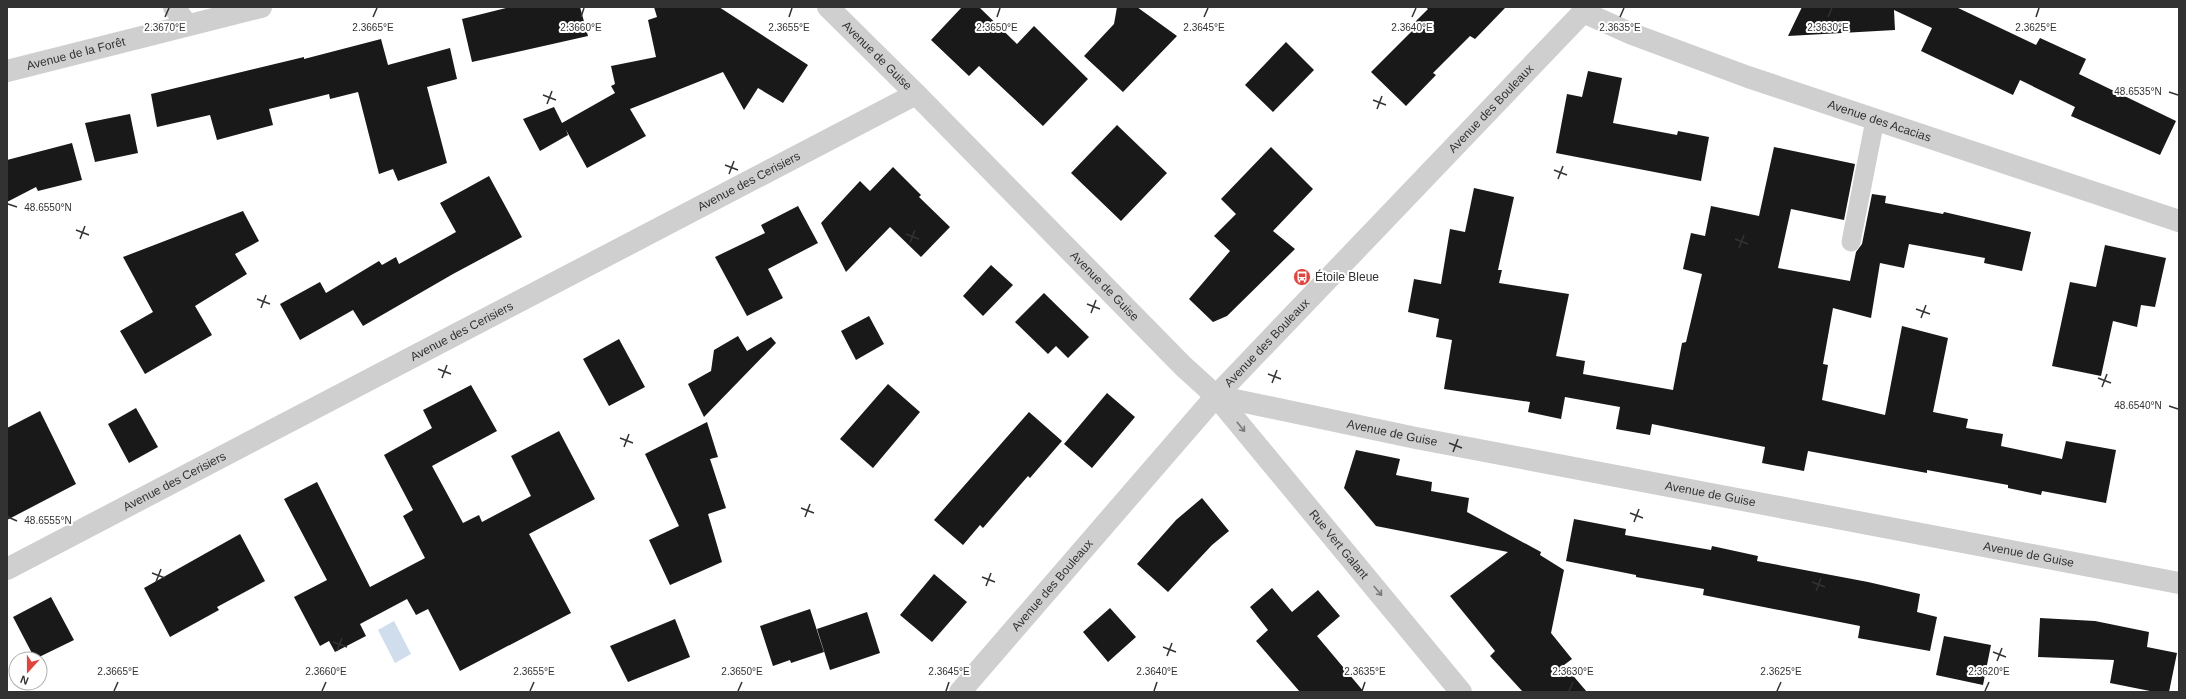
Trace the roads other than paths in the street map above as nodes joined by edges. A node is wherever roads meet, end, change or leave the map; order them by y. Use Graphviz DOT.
graph roads {
  1 [pos="174,7"];
  2 [pos="261,7"];
  3 [pos="828,7"];
  4 [pos="1586,10"];
  5 [pos="187,25"];
  6 [pos="7,71"];
  7 [pos="916,94"];
  8 [pos="1875,120"];
  9 [pos="2179,221"];
  10 [pos="1851,242"];
  11 [pos="1216,396"];
  12 [pos="7,569"];
  13 [pos="2179,583"];
  14 [pos="960,692"];
  15 [pos="1461,692"];
  1 -- 5 [label="street"];
  2 -- 5 [label="street, Avenue de la Forêt"];
  3 -- 7 [label="street, Avenue de Guise"];
  4 -- 8 [label="street, Avenue des Acacias"];
  4 -- 11 [label="street, Avenue des Bouleaux"];
  5 -- 6 [label="street, Avenue de la Forêt"];
  7 -- 11 [label="street, Avenue de Guise"];
  7 -- 12 [label="street, Avenue des Cerisiers"];
  8 -- 9 [label="street, Avenue des Acacias"];
  8 -- 10 [label="lane"];
  11 -- 13 [label="street, Avenue de Guise"];
  11 -- 14 [label="street, Avenue des Bouleaux"];
  11 -- 15 [label="street, Rue Vert Galant, one-way"];
}
